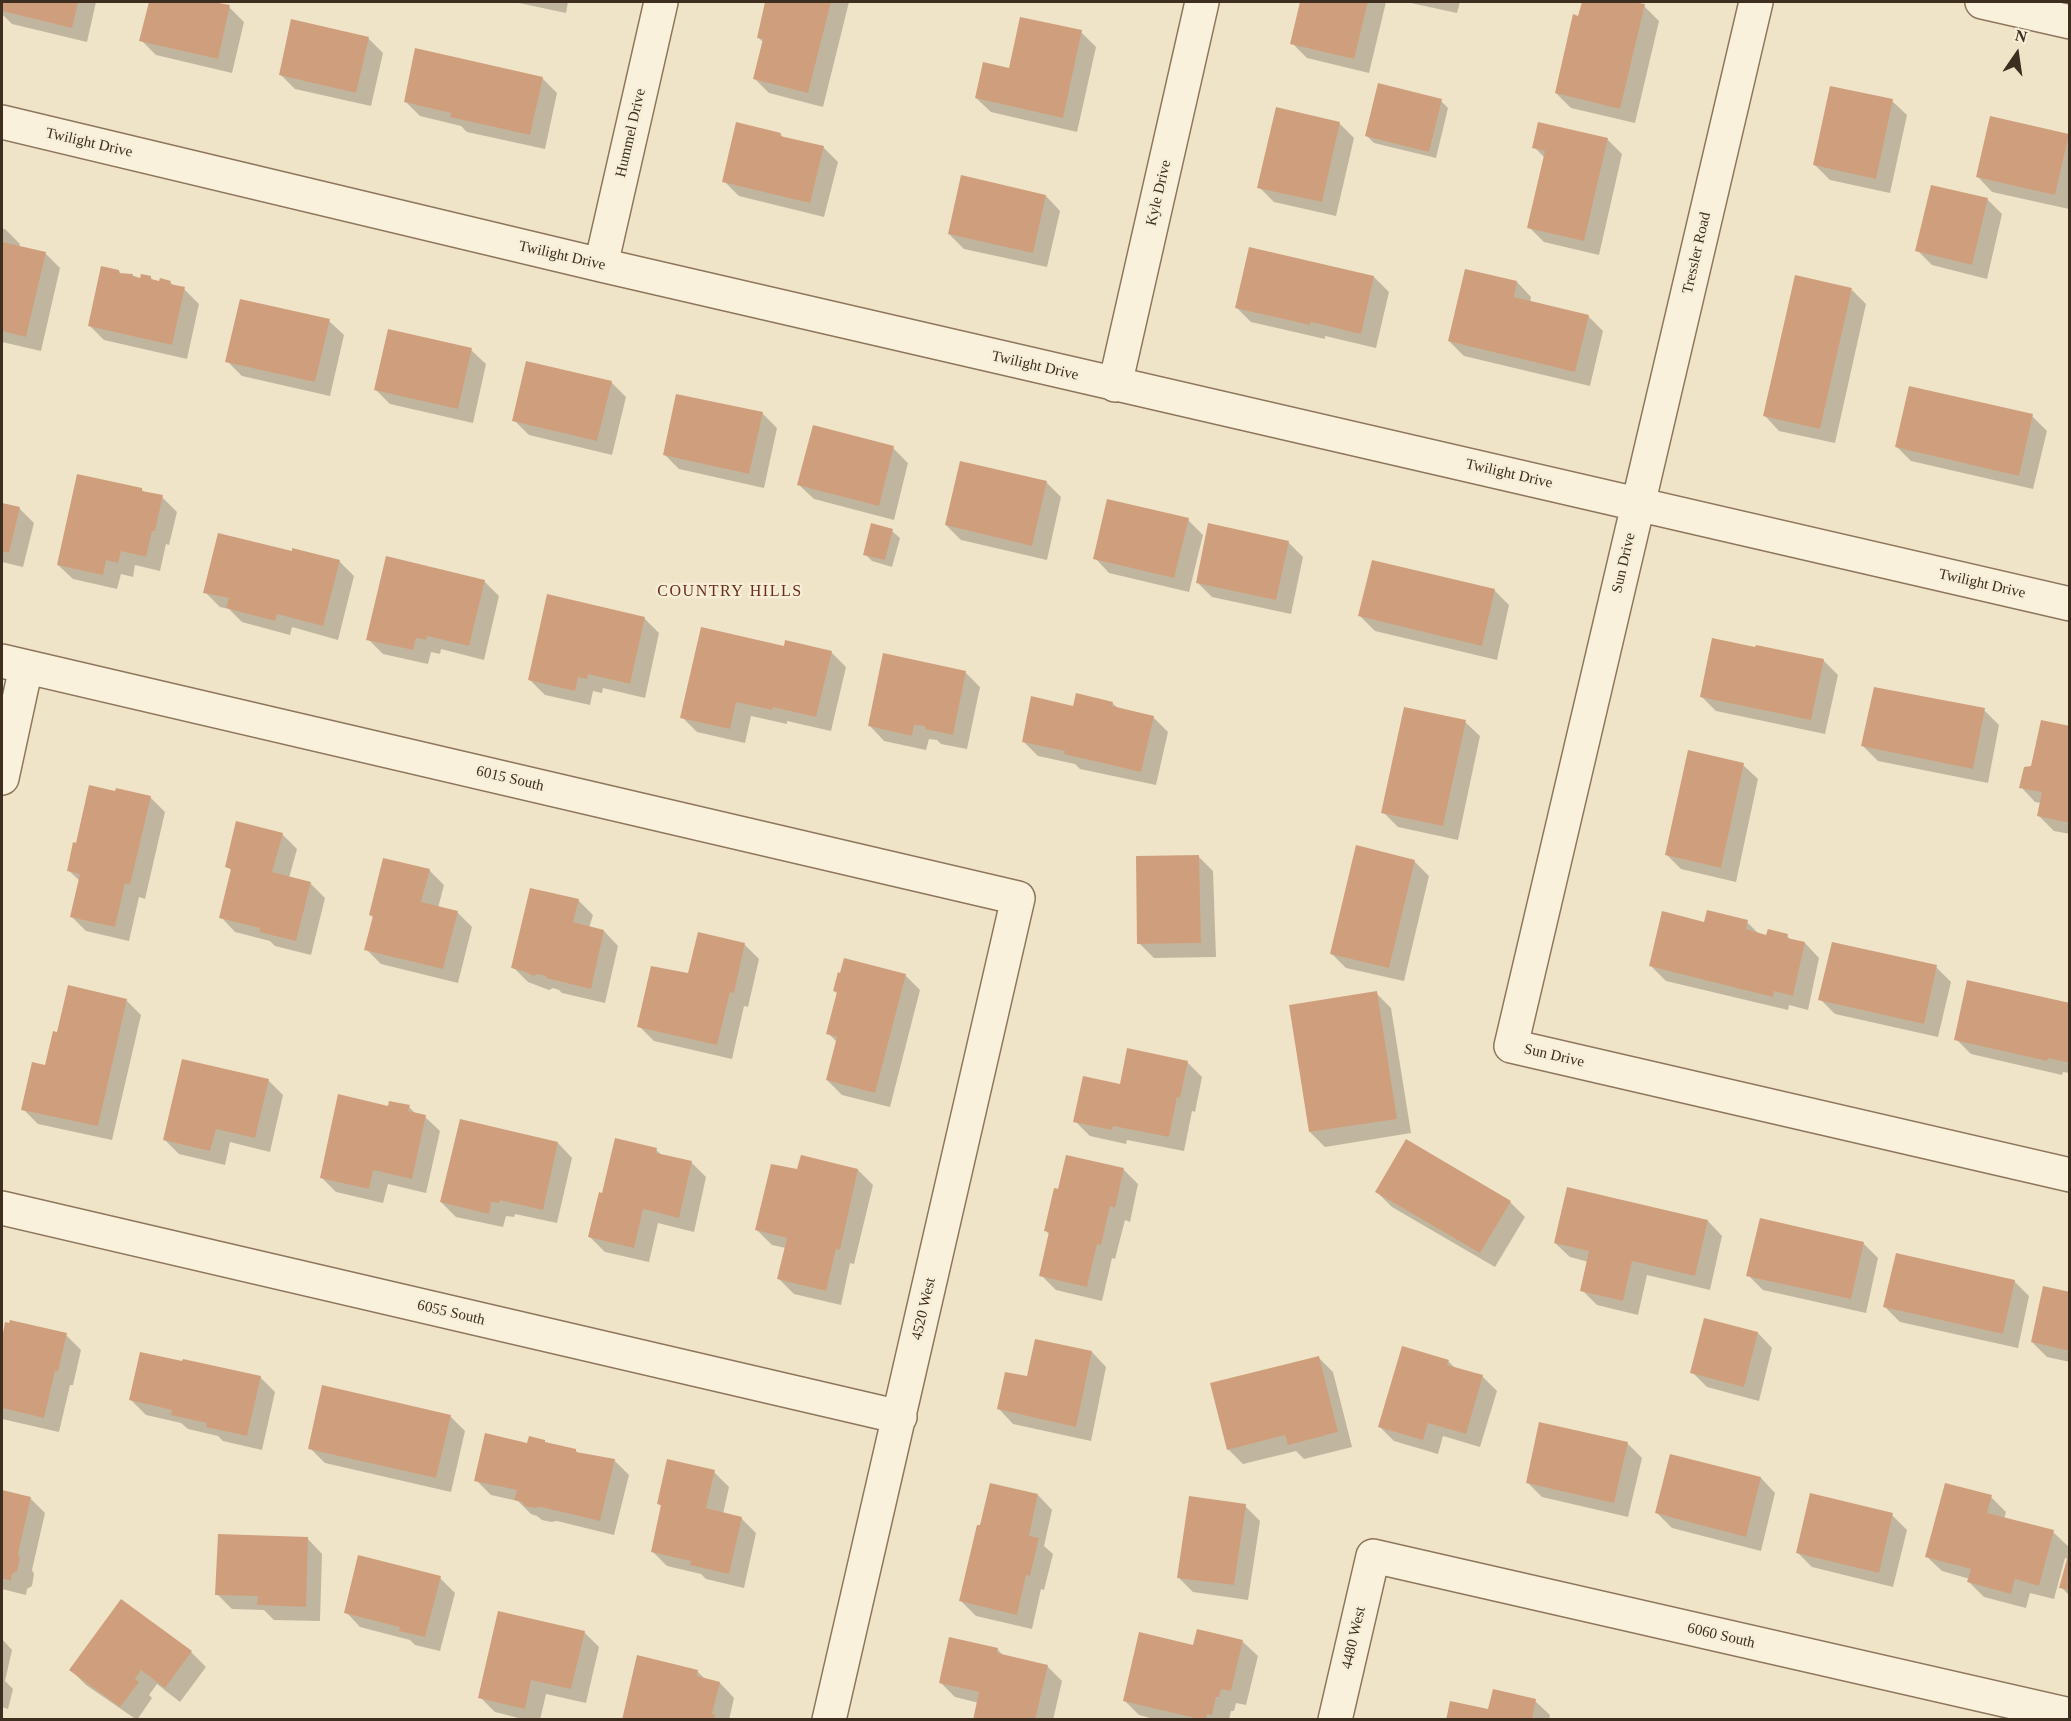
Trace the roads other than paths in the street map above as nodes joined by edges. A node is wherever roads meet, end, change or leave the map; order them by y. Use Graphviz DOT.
graph roads {
  1 [pos="661,2"];
  2 [pos="1203,2"];
  3 [pos="1756,2"];
  4 [pos="1982,2"];
  5 [pos="2070,22"];
  6 [pos="2,122"];
  7 [pos="601,265"];
  8 [pos="1115,385"];
  9 [pos="1638,504"];
  10 [pos="2070,604"];
  11 [pos="14,664"];
  12 [pos="2,778"];
  13 [pos="1018,898"];
  14 [pos="2070,1175"];
  15 [pos="2,1209"];
  16 [pos="900,1417"];
  17 [pos="1373,1556"];
  18 [pos="2070,1715"];
  19 [pos="829,1719"];
  20 [pos="1335,1719"];
  1 -- 7 [label="street, Hummel Drive"];
  2 -- 8 [label="street, Kyle Drive"];
  3 -- 9 [label="street, Tressler Road"];
  4 -- 5 [label="street"];
  6 -- 7 [label="street, Twilight Drive"];
  7 -- 8 [label="street, Twilight Drive"];
  8 -- 9 [label="street, Twilight Drive"];
  9 -- 10 [label="street, Twilight Drive"];
  9 -- 14 [label="street, Sun Drive"];
  11 -- 12 [label="street"];
  11 -- 13 [label="street, 6015 South"];
  13 -- 16 [label="street, 4520 West"];
  15 -- 16 [label="street, 6055 South"];
  16 -- 19 [label="street, 4520 West"];
  17 -- 18 [label="street, 6060 South"];
  17 -- 20 [label="street, 4480 West"];
}
